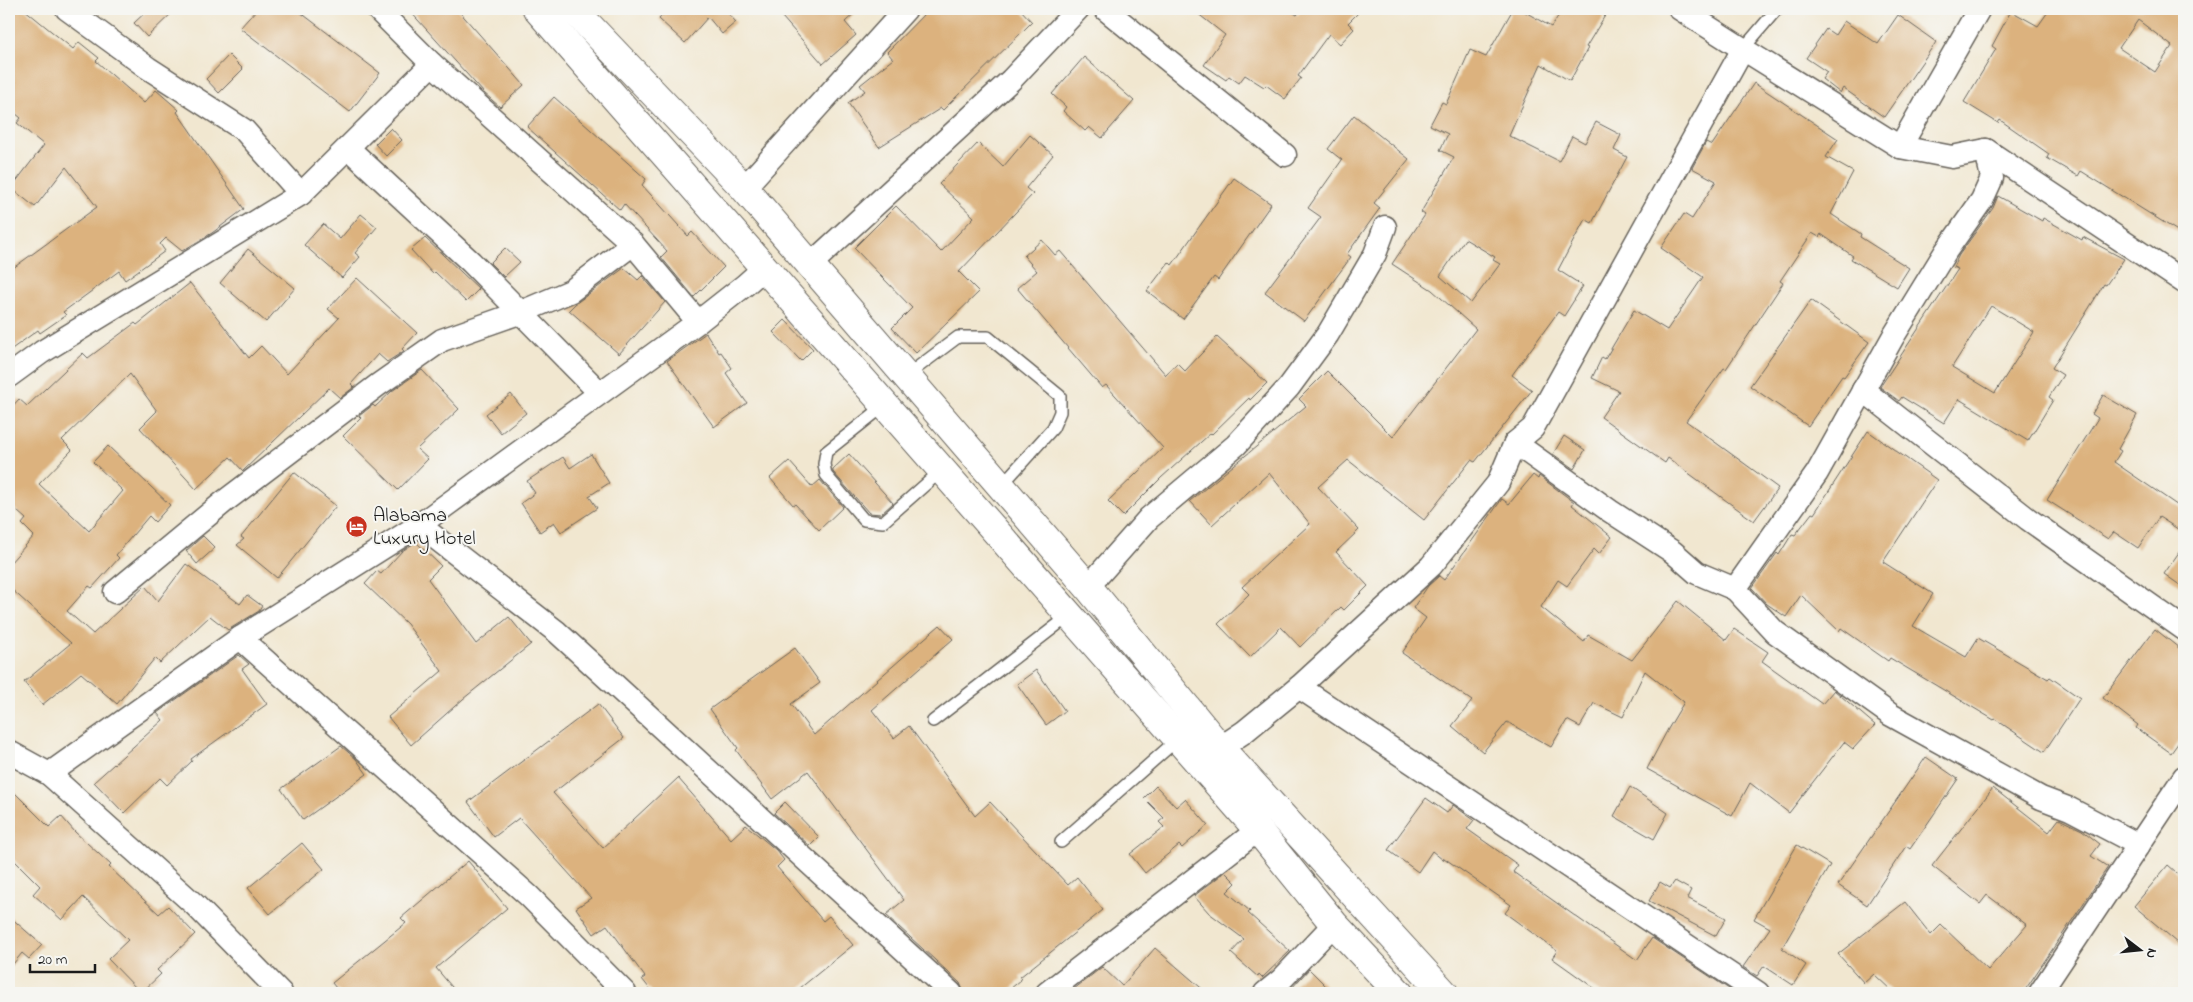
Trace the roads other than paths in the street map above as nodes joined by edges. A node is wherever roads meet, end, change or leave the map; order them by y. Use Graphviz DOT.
graph roads {
  1 [pos="67,9"];
  2 [pos="377,9"];
  3 [pos="537,9"];
  4 [pos="573,9"];
  5 [pos="906,9"];
  6 [pos="1078,9"];
  7 [pos="1105,9"];
  8 [pos="1680,9"];
  9 [pos="1777,9"];
  10 [pos="1979,9"];
  11 [pos="1743,49"];
  12 [pos="432,64"];
  13 [pos="1900,147"];
  14 [pos="348,148"];
  15 [pos="1986,150"];
  16 [pos="1285,155"];
  17 [pos="744,188"];
  18 [pos="301,194"];
  19 [pos="1385,227"];
  20 [pos="633,244"];
  21 [pos="810,265"];
  22 [pos="764,268"];
  23 [pos="2184,282"];
  24 [pos="519,314"];
  25 [pos="698,322"];
  26 [pos="9,376"];
  27 [pos="906,376"];
  28 [pos="596,389"];
  29 [pos="1863,390"];
  30 [pos="886,405"];
  31 [pos="1515,443"];
  32 [pos="943,470"];
  33 [pos="1001,486"];
  34 [pos="419,525"];
  35 [pos="1088,587"];
  36 [pos="1735,589"];
  37 [pos="115,592"];
  38 [pos="1070,615"];
  39 [pos="2184,629"];
  40 [pos="240,638"];
  41 [pos="1299,687"];
  42 [pos="933,721"];
  43 [pos="1178,739"];
  44 [pos="1220,748"];
  45 [pos="9,752"];
  46 [pos="49,774"];
  47 [pos="2184,777"];
  48 [pos="1258,830"];
  49 [pos="1061,842"];
  50 [pos="2139,845"];
  51 [pos="1334,924"];
  52 [pos="281,993"];
  53 [pos="625,993"];
  54 [pos="951,993"];
  55 [pos="1047,993"];
  56 [pos="1265,993"];
  57 [pos="1399,993"];
  58 [pos="1444,993"];
  59 [pos="1758,993"];
  60 [pos="2040,993"];
  1 -- 18 [label="street"];
  2 -- 12 [label="street"];
  3 -- 22 [label="main road"];
  4 -- 17 [label="main road"];
  5 -- 17 [label="street"];
  6 -- 21 [label="street"];
  7 -- 16 [label="street"];
  8 -- 11 [label="street"];
  9 -- 11 [label="lane"];
  10 -- 13 [label="street"];
  11 -- 13 [label="street"];
  11 -- 31 [label="street"];
  12 -- 14 [label="street"];
  12 -- 20 [label="street"];
  13 -- 15 [label="street"];
  14 -- 18 [label="street"];
  14 -- 24 [label="street"];
  15 -- 23 [label="street"];
  15 -- 29 [label="street"];
  17 -- 21 [label="main road"];
  18 -- 26 [label="street"];
  19 -- 35 [label="street"];
  20 -- 24 [label="street"];
  20 -- 25 [label="street"];
  21 -- 27 [label="main road"];
  22 -- 25 [label="street"];
  22 -- 30 [label="main road"];
  24 -- 28 [label="street"];
  24 -- 37 [label="street"];
  25 -- 34 [label="street"];
  27 -- 33 [label="main road"];
  27 -- 33 [label="lane"];
  29 -- 36 [label="street"];
  29 -- 39 [label="street"];
  30 -- 32 [label="main road"];
  30 -- 32 [label="lane"];
  31 -- 36 [label="street"];
  31 -- 41 [label="street"];
  32 -- 38 [label="main road"];
  33 -- 35 [label="main road"];
  34 -- 40 [label="street"];
  34 -- 54 [label="street"];
  35 -- 44 [label="main road"];
  36 -- 50 [label="street"];
  38 -- 42 [label="lane"];
  38 -- 43 [label="main road"];
  40 -- 46 [label="street"];
  40 -- 53 [label="street"];
  41 -- 44 [label="street"];
  41 -- 59 [label="street"];
  43 -- 48 [label="main road"];
  43 -- 49 [label="lane"];
  44 -- 58 [label="main road"];
  45 -- 46 [label="street"];
  46 -- 52 [label="street"];
  47 -- 50 [label="street"];
  48 -- 51 [label="main road"];
  48 -- 55 [label="street"];
  50 -- 60 [label="street"];
  51 -- 56 [label="street"];
  51 -- 57 [label="main road"];
}
